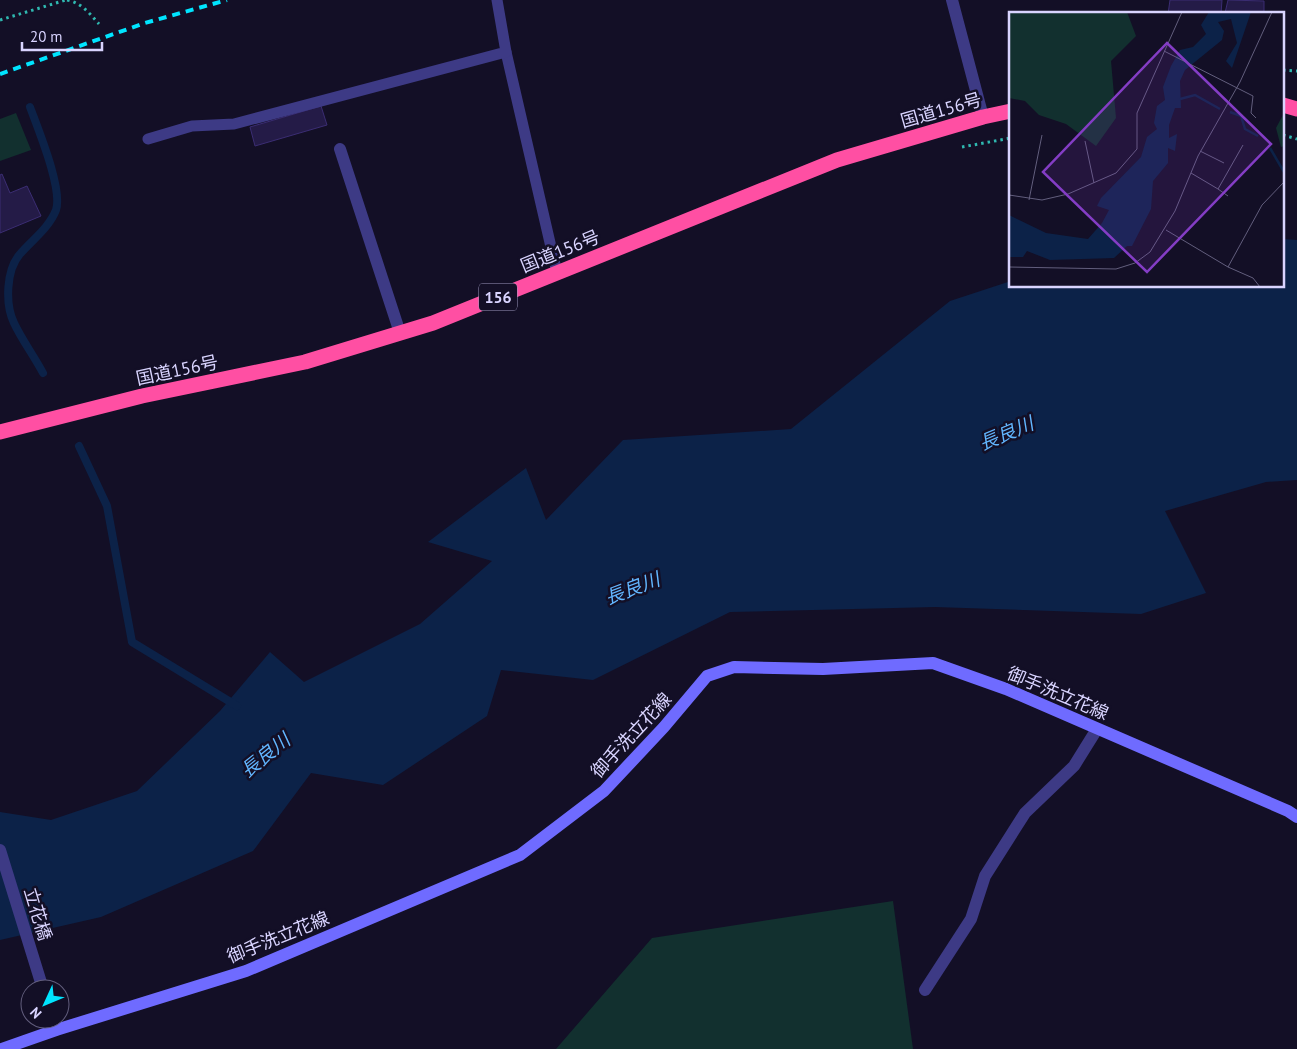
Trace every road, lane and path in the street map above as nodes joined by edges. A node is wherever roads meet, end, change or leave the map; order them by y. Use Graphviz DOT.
graph roads {
  1 [pos="66,0"];
  2 [pos="497,0"];
  3 [pos="952,0"];
  4 [pos="0,20"];
  5 [pos="99,24"];
  6 [pos="506,52"];
  7 [pos="1284,70"];
  8 [pos="1297,71"];
  9 [pos="1284,105"];
  10 [pos="1297,109"];
  11 [pos="1009,111"];
  12 [pos="983,117"];
  13 [pos="1284,134"];
  14 [pos="148,139"];
  15 [pos="1297,139"];
  16 [pos="340,149"];
  17 [pos="557,273"];
  18 [pos="400,333"];
  19 [pos="0,432"];
  20 [pos="1098,729"];
  21 [pos="1297,817"];
  22 [pos="0,850"];
  23 [pos="40,979"];
  24 [pos="925,990"];
  25 [pos="70,1021"];
  26 [pos="46,1029"];
  27 [pos="2,1049"];
  1 -- 4 [label="path"];
  1 -- 5 [label="path"];
  2 -- 6 [label="lane"];
  3 -- 12 [label="street"];
  6 -- 14 [label="lane"];
  6 -- 17 [label="lane"];
  7 -- 8 [label="path"];
  9 -- 10 [label="highway"];
  11 -- 12 [label="highway, 国道156号 / 156"];
  12 -- 17 [label="highway, 国道156号 / 156"];
  13 -- 15 [label="path"];
  16 -- 18 [label="street"];
  17 -- 18 [label="highway, 国道156号 / 156"];
  18 -- 19 [label="highway, 国道156号 / 156"];
  20 -- 21 [label="main road, 御手洗立花線"];
  20 -- 24 [label="street"];
  20 -- 25 [label="main road, 御手洗立花線"];
  22 -- 23 [label="street, 立花橋"];
  26 -- 27 [label="main road, 御手洗立花線"];
}
